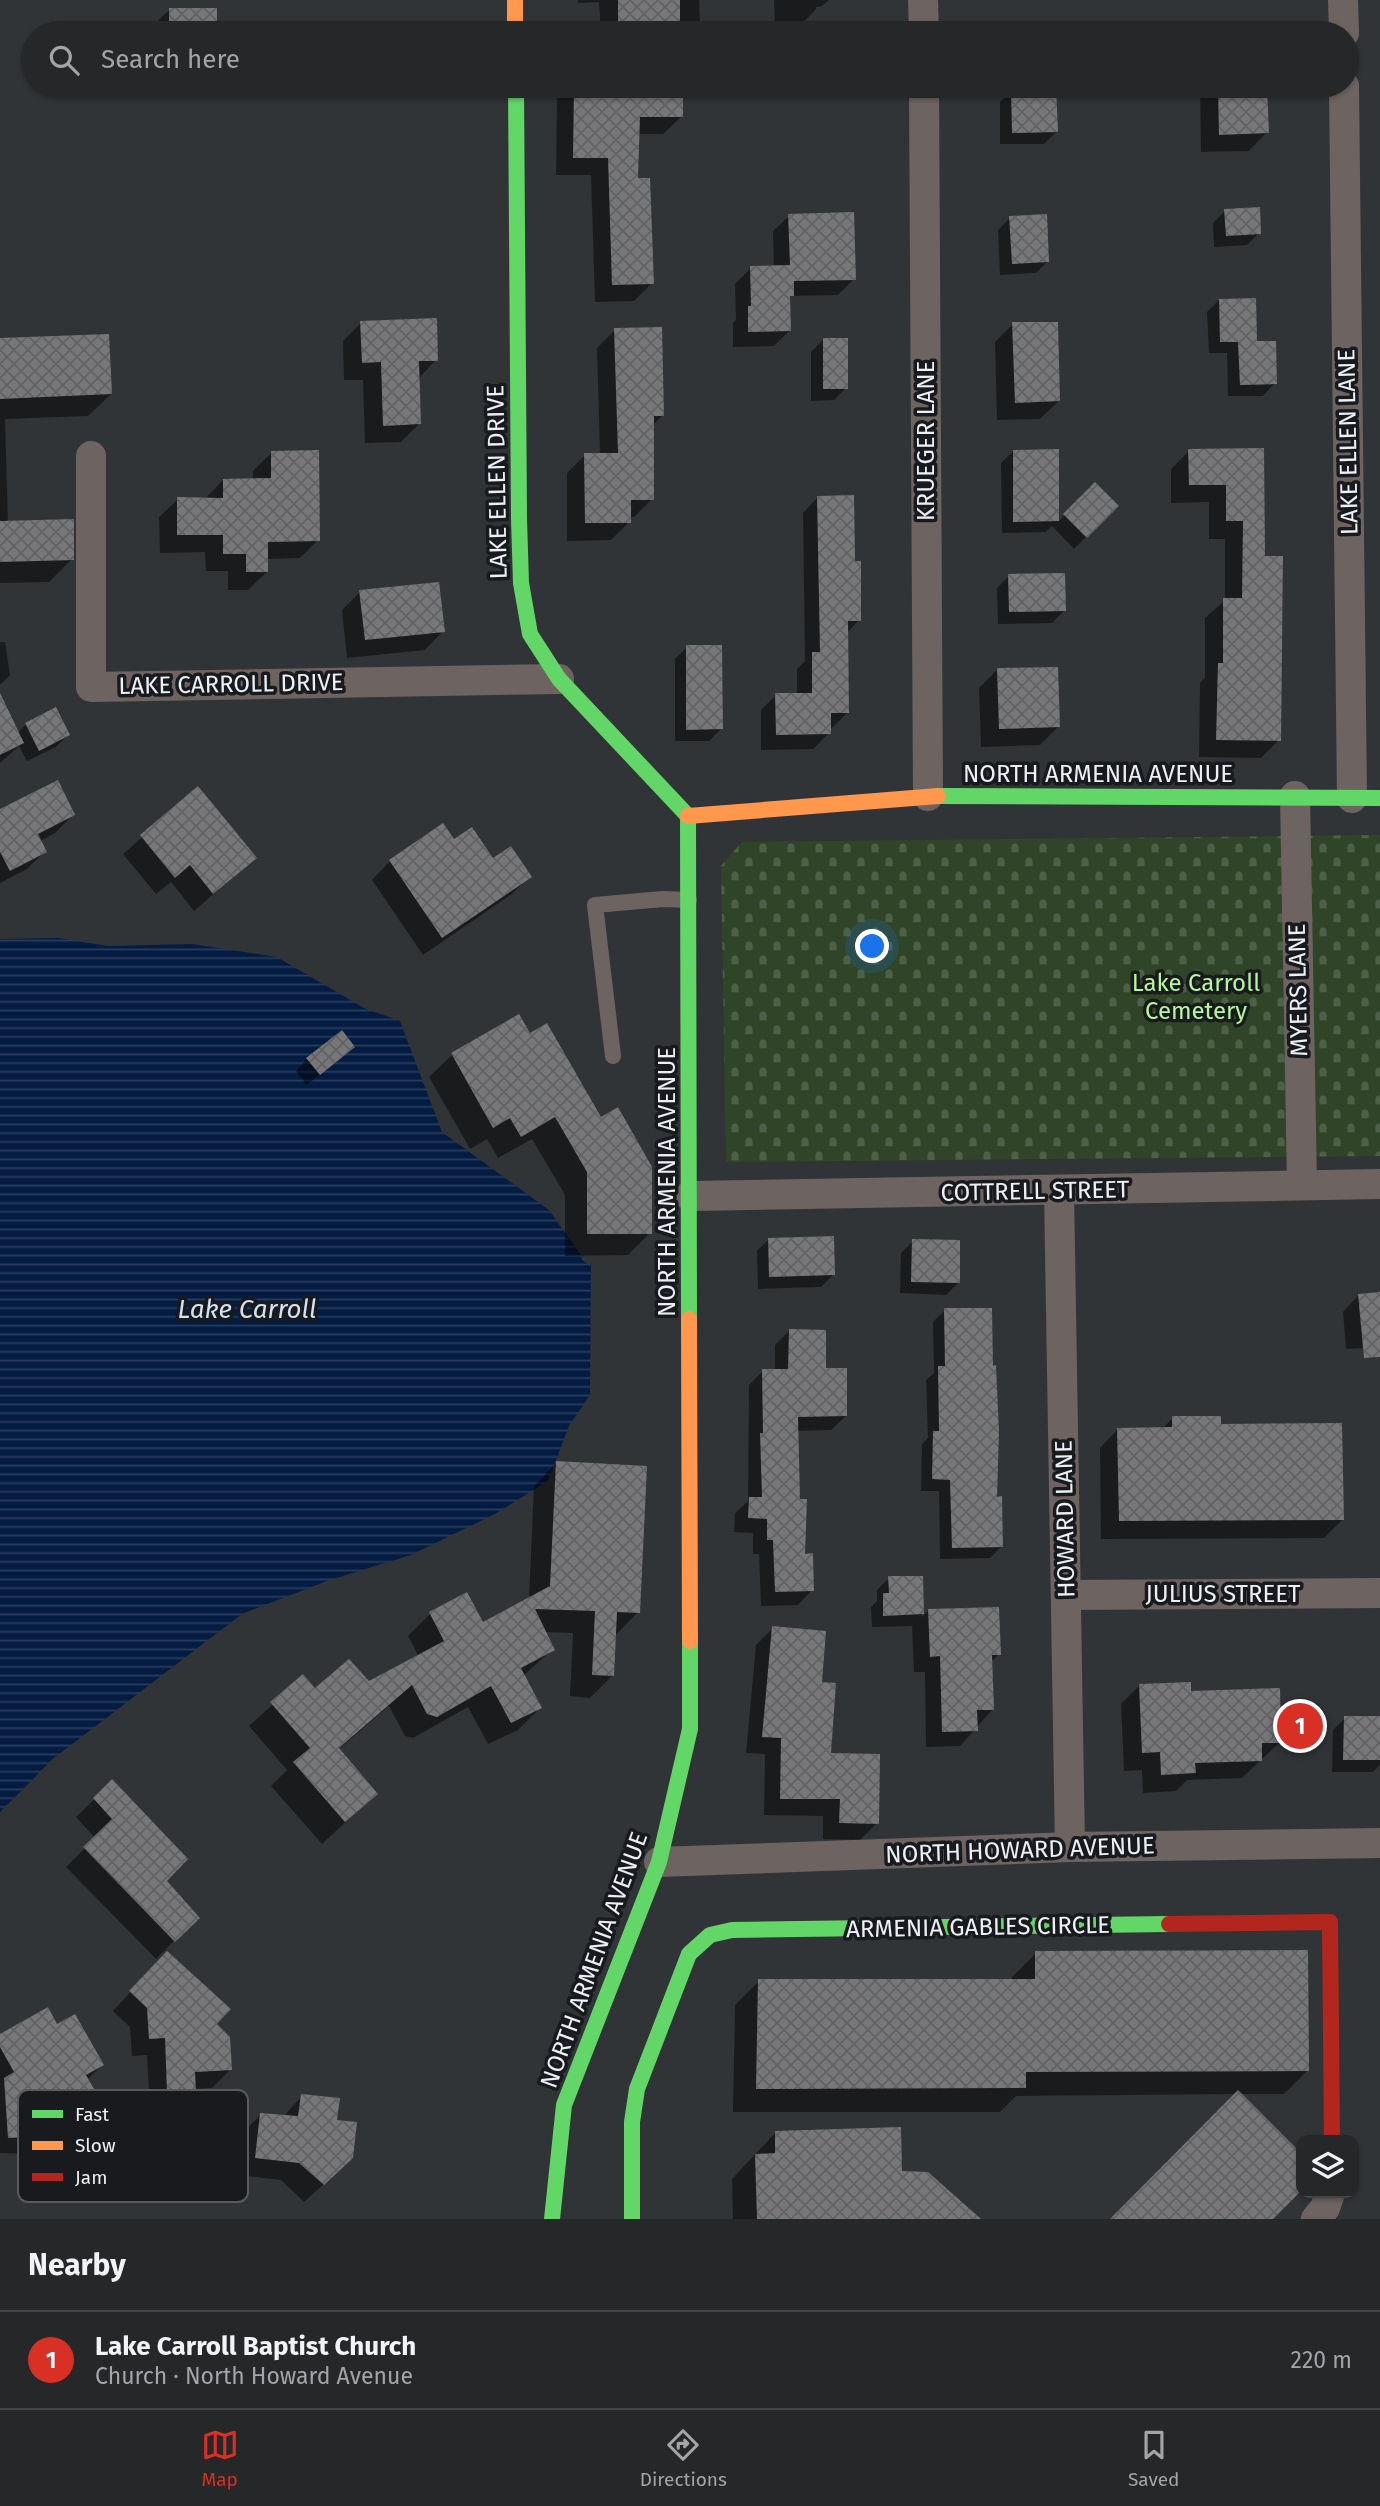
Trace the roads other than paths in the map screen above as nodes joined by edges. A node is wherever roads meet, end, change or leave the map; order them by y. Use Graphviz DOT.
graph roads {
  1 [pos="515,0"];
  2 [pos="923,0"];
  3 [pos="1343,0"];
  4 [pos="515,21"];
  5 [pos="924,21"];
  6 [pos="1344,21"];
  7 [pos="516,98"];
  8 [pos="924,98"];
  9 [pos="1344,98"];
  10 [pos="91,456"];
  11 [pos="559,679"];
  12 [pos="928,796"];
  13 [pos="1295,796"];
  14 [pos="1366,798"];
  15 [pos="688,816"];
  16 [pos="689,900"];
  17 [pos="613,1056"];
  18 [pos="1302,1184"];
  19 [pos="1380,1184"];
  20 [pos="1059,1191"];
  21 [pos="690,1196"];
  22 [pos="1380,1593"];
  23 [pos="1066,1595"];
  24 [pos="1380,1843"];
  25 [pos="1070,1847"];
  26 [pos="659,1862"];
  27 [pos="1332,2135"];
  28 [pos="1328,2198"];
  29 [pos="552,2219"];
  30 [pos="632,2219"];
  31 [pos="1316,2219"];
  1 -- 4 [label="main road"];
  2 -- 5 [label="street"];
  3 -- 6 [label="street"];
  7 -- 11 [label="main road, LAKE ELLEN DRIVE"];
  8 -- 12 [label="street, KRUEGER LANE"];
  9 -- 14 [label="street, LAKE ELLEN LANE"];
  10 -- 11 [label="street, LAKE CARROLL DRIVE"];
  11 -- 15 [label="main road, LAKE ELLEN DRIVE"];
  12 -- 13 [label="main road, NORTH ARMENIA AVENUE"];
  12 -- 15 [label="main road, NORTH ARMENIA AVENUE"];
  13 -- 14 [label="main road, NORTH ARMENIA AVENUE"];
  13 -- 18 [label="street, MYERS LANE"];
  15 -- 16 [label="main road, NORTH ARMENIA AVENUE"];
  16 -- 17 [label="lane"];
  16 -- 21 [label="main road, NORTH ARMENIA AVENUE"];
  18 -- 19 [label="street, COTTRELL STREET"];
  18 -- 20 [label="street, COTTRELL STREET"];
  20 -- 21 [label="street, COTTRELL STREET"];
  20 -- 23 [label="street, HOWARD LANE"];
  21 -- 26 [label="main road, NORTH ARMENIA AVENUE"];
  22 -- 23 [label="street, JULIUS STREET"];
  23 -- 25 [label="street, HOWARD LANE"];
  24 -- 25 [label="street, NORTH HOWARD AVENUE"];
  25 -- 26 [label="street, NORTH HOWARD AVENUE"];
  26 -- 29 [label="main road, NORTH ARMENIA AVENUE"];
  27 -- 30 [label="main road, ARMENIA GABLES CIRCLE"];
  28 -- 31 [label="street"];
}
